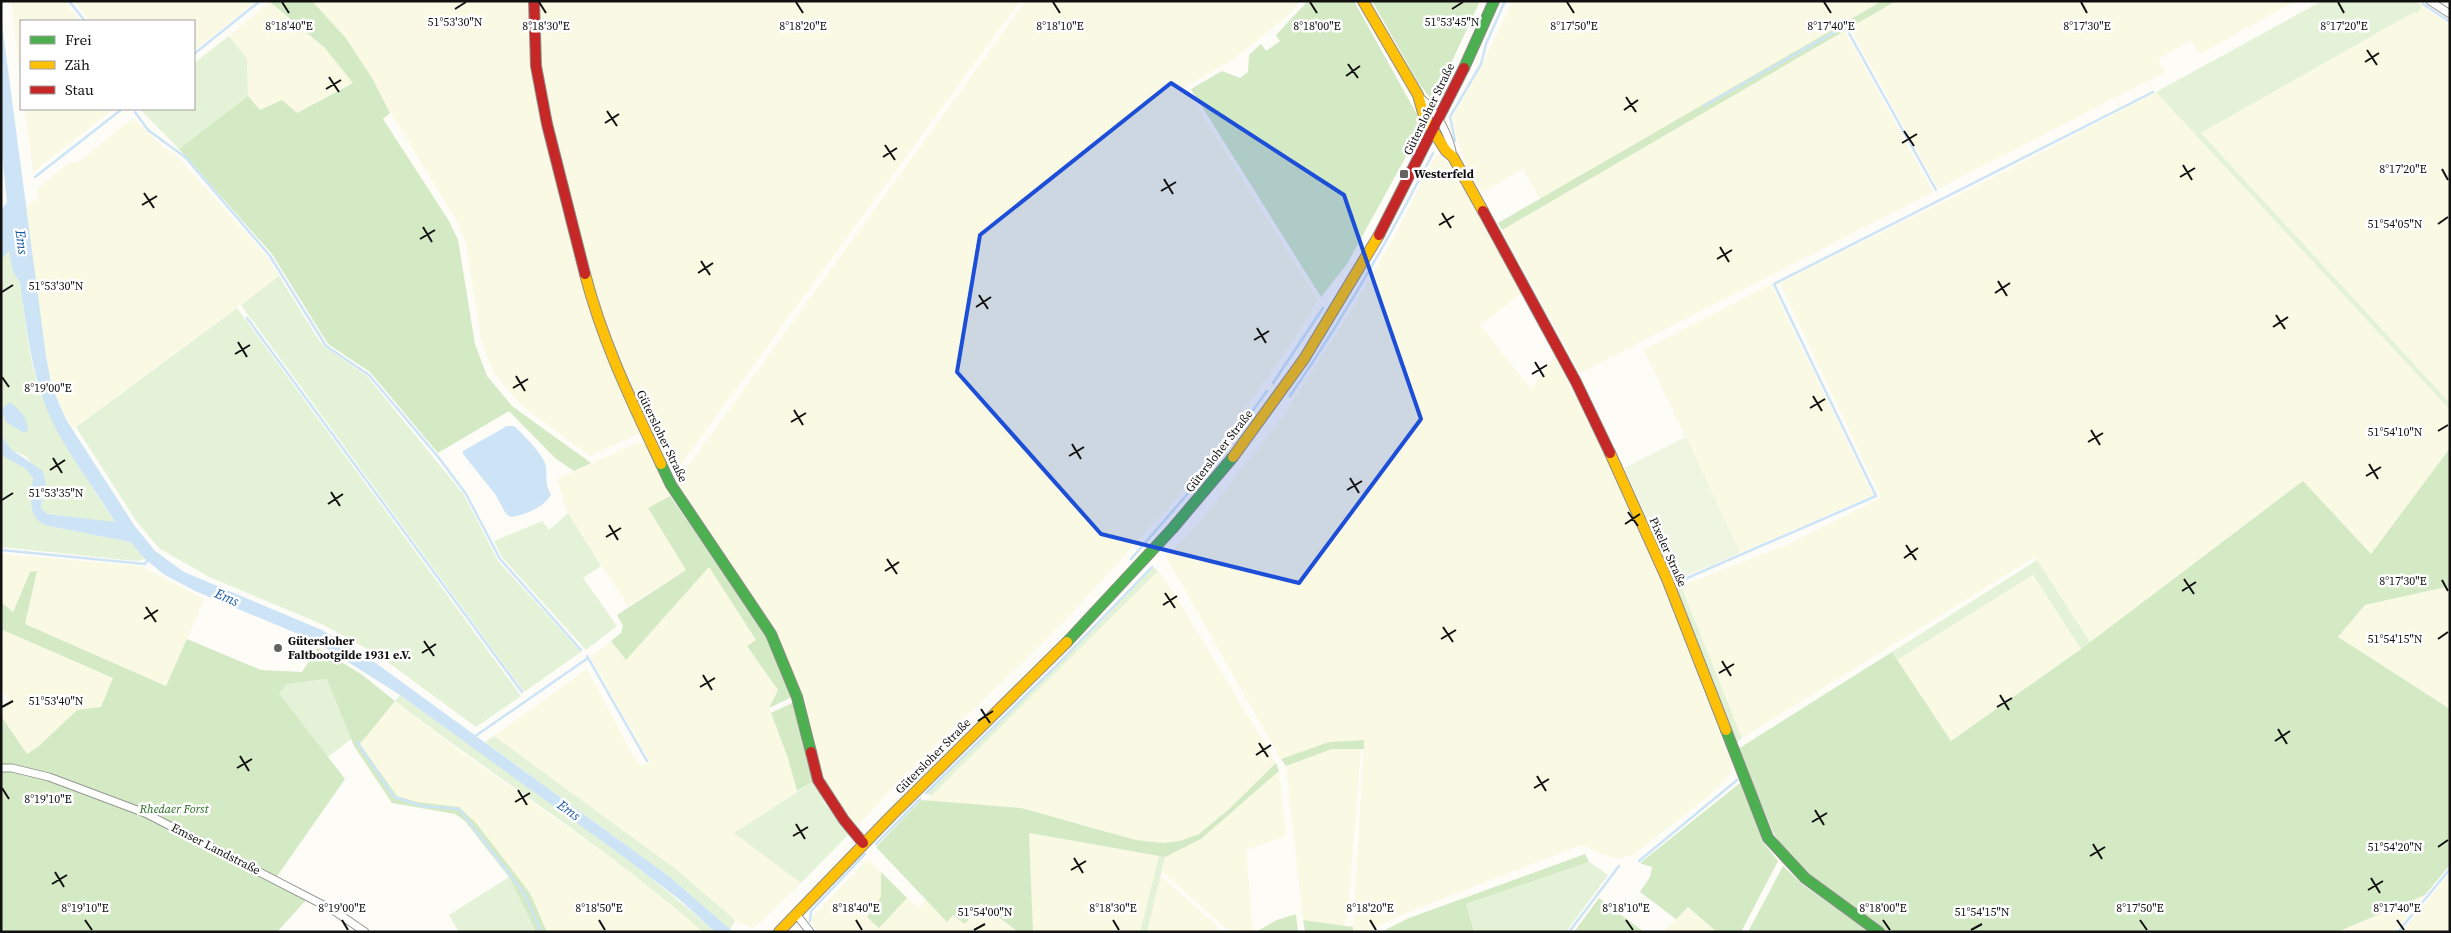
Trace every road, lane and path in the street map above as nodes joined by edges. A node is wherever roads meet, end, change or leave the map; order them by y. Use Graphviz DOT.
graph roads {
  1 [pos="534,1"];
  2 [pos="1363,1"];
  3 [pos="1494,1"];
  4 [pos="2430,1"];
  5 [pos="2450,14"];
  6 [pos="1418,95"];
  7 [pos="1439,120"];
  8 [pos="1434,131"];
  9 [pos="1453,157"];
  10 [pos="1,768"];
  11 [pos="863,843"];
  12 [pos="796,914"];
  13 [pos="365,932"];
  14 [pos="779,932"];
  15 [pos="810,932"];
  16 [pos="1879,932"];
  1 -- 11 [label="street, Gütersloher Straße"];
  2 -- 6 [label="street"];
  3 -- 7 [label="street, Gütersloher Straße"];
  4 -- 5 [label="street"];
  6 -- 7 [label="street"];
  6 -- 8 [label="street"];
  7 -- 8 [label="street, Gütersloher Straße"];
  7 -- 9 [label="street, Pixeler Straße"];
  8 -- 9 [label="street, Pixeler Straße"];
  8 -- 11 [label="street, Gütersloher Straße"];
  9 -- 16 [label="street, Pixeler Straße"];
  10 -- 13 [label="street, Emser Landstraße"];
  11 -- 12 [label="street, Gütersloher Straße"];
  12 -- 14 [label="street, Gütersloher Straße"];
  12 -- 15 [label="street"];
}
